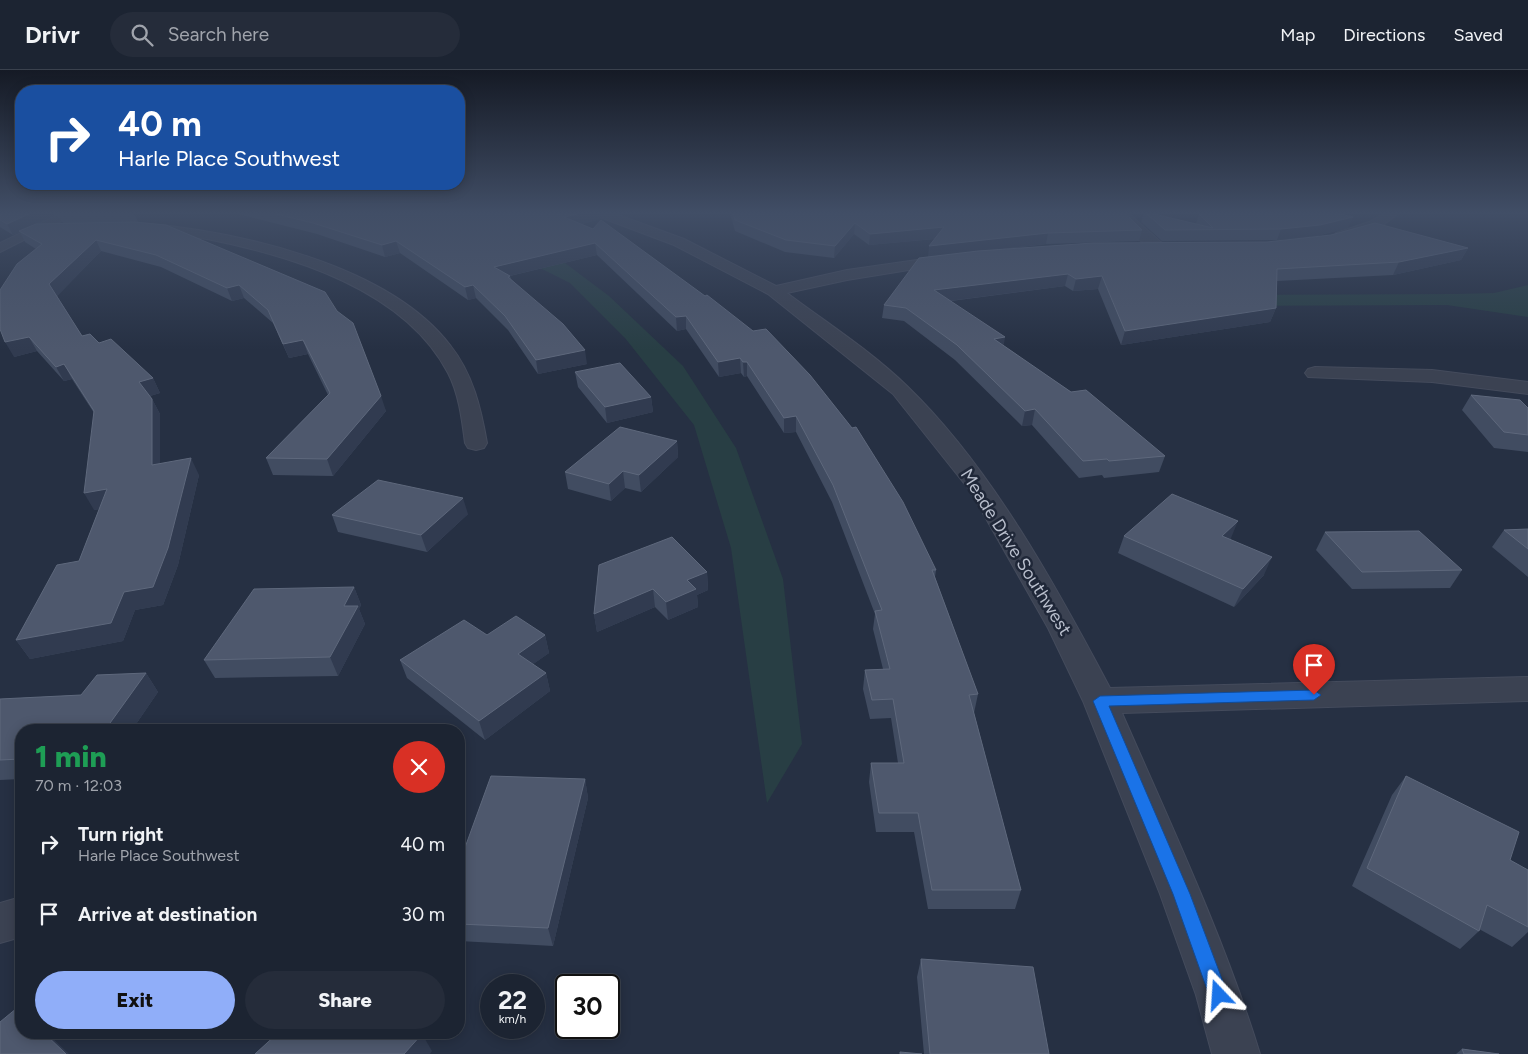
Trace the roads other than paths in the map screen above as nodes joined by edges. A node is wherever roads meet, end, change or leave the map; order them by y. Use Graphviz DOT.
graph roads {
  1 [pos="295,259"];
  2 [pos="712,259"];
  3 [pos="955,259"];
  4 [pos="774,291"];
  5 [pos="1315,373"];
  6 [pos="1528,388"];
  7 [pos="476,443"];
  8 [pos="1528,688"];
  9 [pos="1100,701"];
  10 [pos="15,918"];
  11 [pos="0,923"];
  12 [pos="1236,1054"];
  1 -- 7 [label="street"];
  2 -- 4 [label="street, Meade Drive Southwest"];
  3 -- 4 [label="street"];
  4 -- 9 [label="street, Meade Drive Southwest"];
  5 -- 6 [label="street"];
  8 -- 9 [label="street"];
  9 -- 12 [label="street, Meade Drive Southwest"];
  10 -- 11 [label="street"];
}
